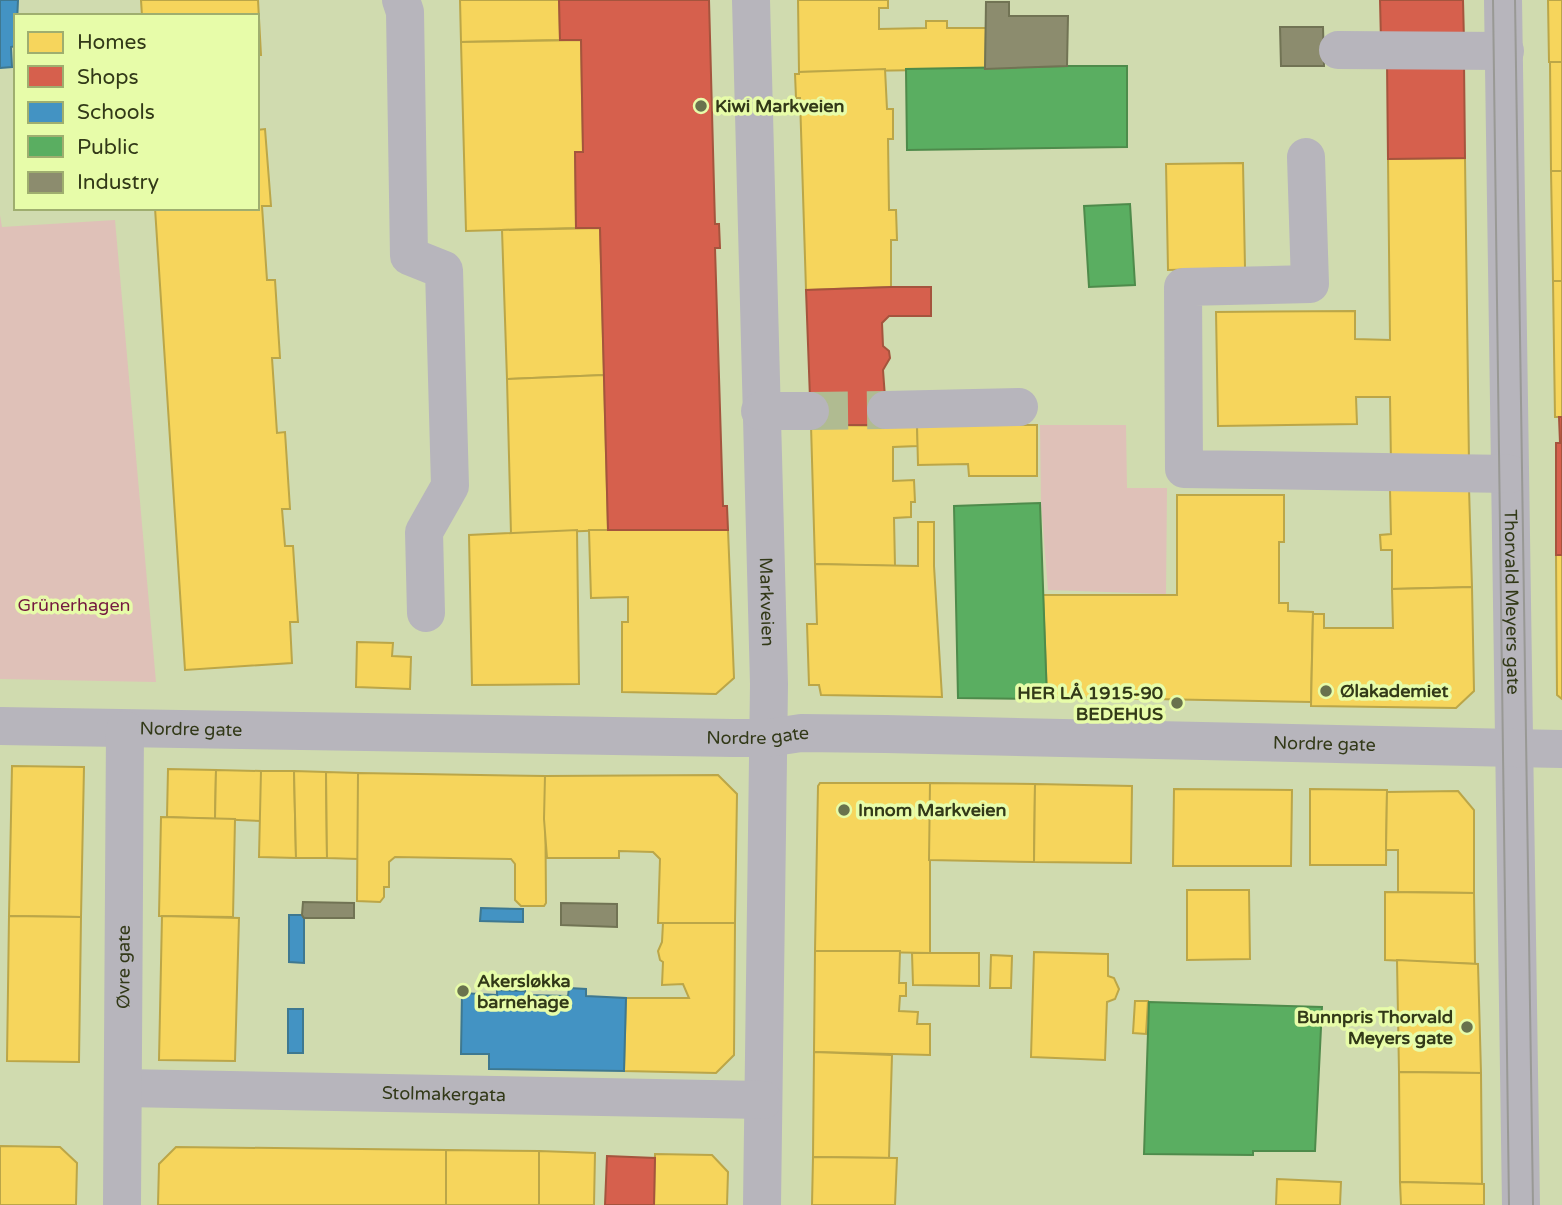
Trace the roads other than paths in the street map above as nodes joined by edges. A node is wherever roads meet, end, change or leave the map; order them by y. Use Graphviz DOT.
graph roads {
  1 [pos="401,0"];
  2 [pos="751,0"];
  3 [pos="1503,0"];
  4 [pos="1338,50"];
  5 [pos="1505,51"];
  6 [pos="1306,157"];
  7 [pos="1018,407"];
  8 [pos="886,410"];
  9 [pos="760,411"];
  10 [pos="810,411"];
  11 [pos="1510,474"];
  12 [pos="426,613"];
  13 [pos="0,726"];
  14 [pos="125,730"];
  15 [pos="768,738"];
  16 [pos="1514,749"];
  17 [pos="1562,749"];
  18 [pos="124,1088"];
  19 [pos="763,1100"];
  20 [pos="122,1205"];
  21 [pos="762,1205"];
  22 [pos="1521,1205"];
  1 -- 12 [label="street"];
  2 -- 9 [label="street, Markveien"];
  3 -- 5 [label="street, Thorvald Meyers gate"];
  4 -- 5 [label="street"];
  5 -- 11 [label="street, Thorvald Meyers gate"];
  6 -- 11 [label="street"];
  7 -- 8 [label="street"];
  9 -- 10 [label="street"];
  9 -- 15 [label="street, Markveien"];
  11 -- 16 [label="street, Thorvald Meyers gate"];
  13 -- 14 [label="street, Nordre gate"];
  14 -- 15 [label="street, Nordre gate"];
  14 -- 18 [label="street, Øvre gate"];
  15 -- 16 [label="street, Nordre gate"];
  15 -- 19 [label="street, Markveien"];
  16 -- 17 [label="street, Nordre gate"];
  16 -- 22 [label="street, Thorvald Meyers gate"];
  18 -- 19 [label="street, Stolmakergata"];
  18 -- 20 [label="street, Øvre gate"];
  19 -- 21 [label="street, Markveien"];
}
